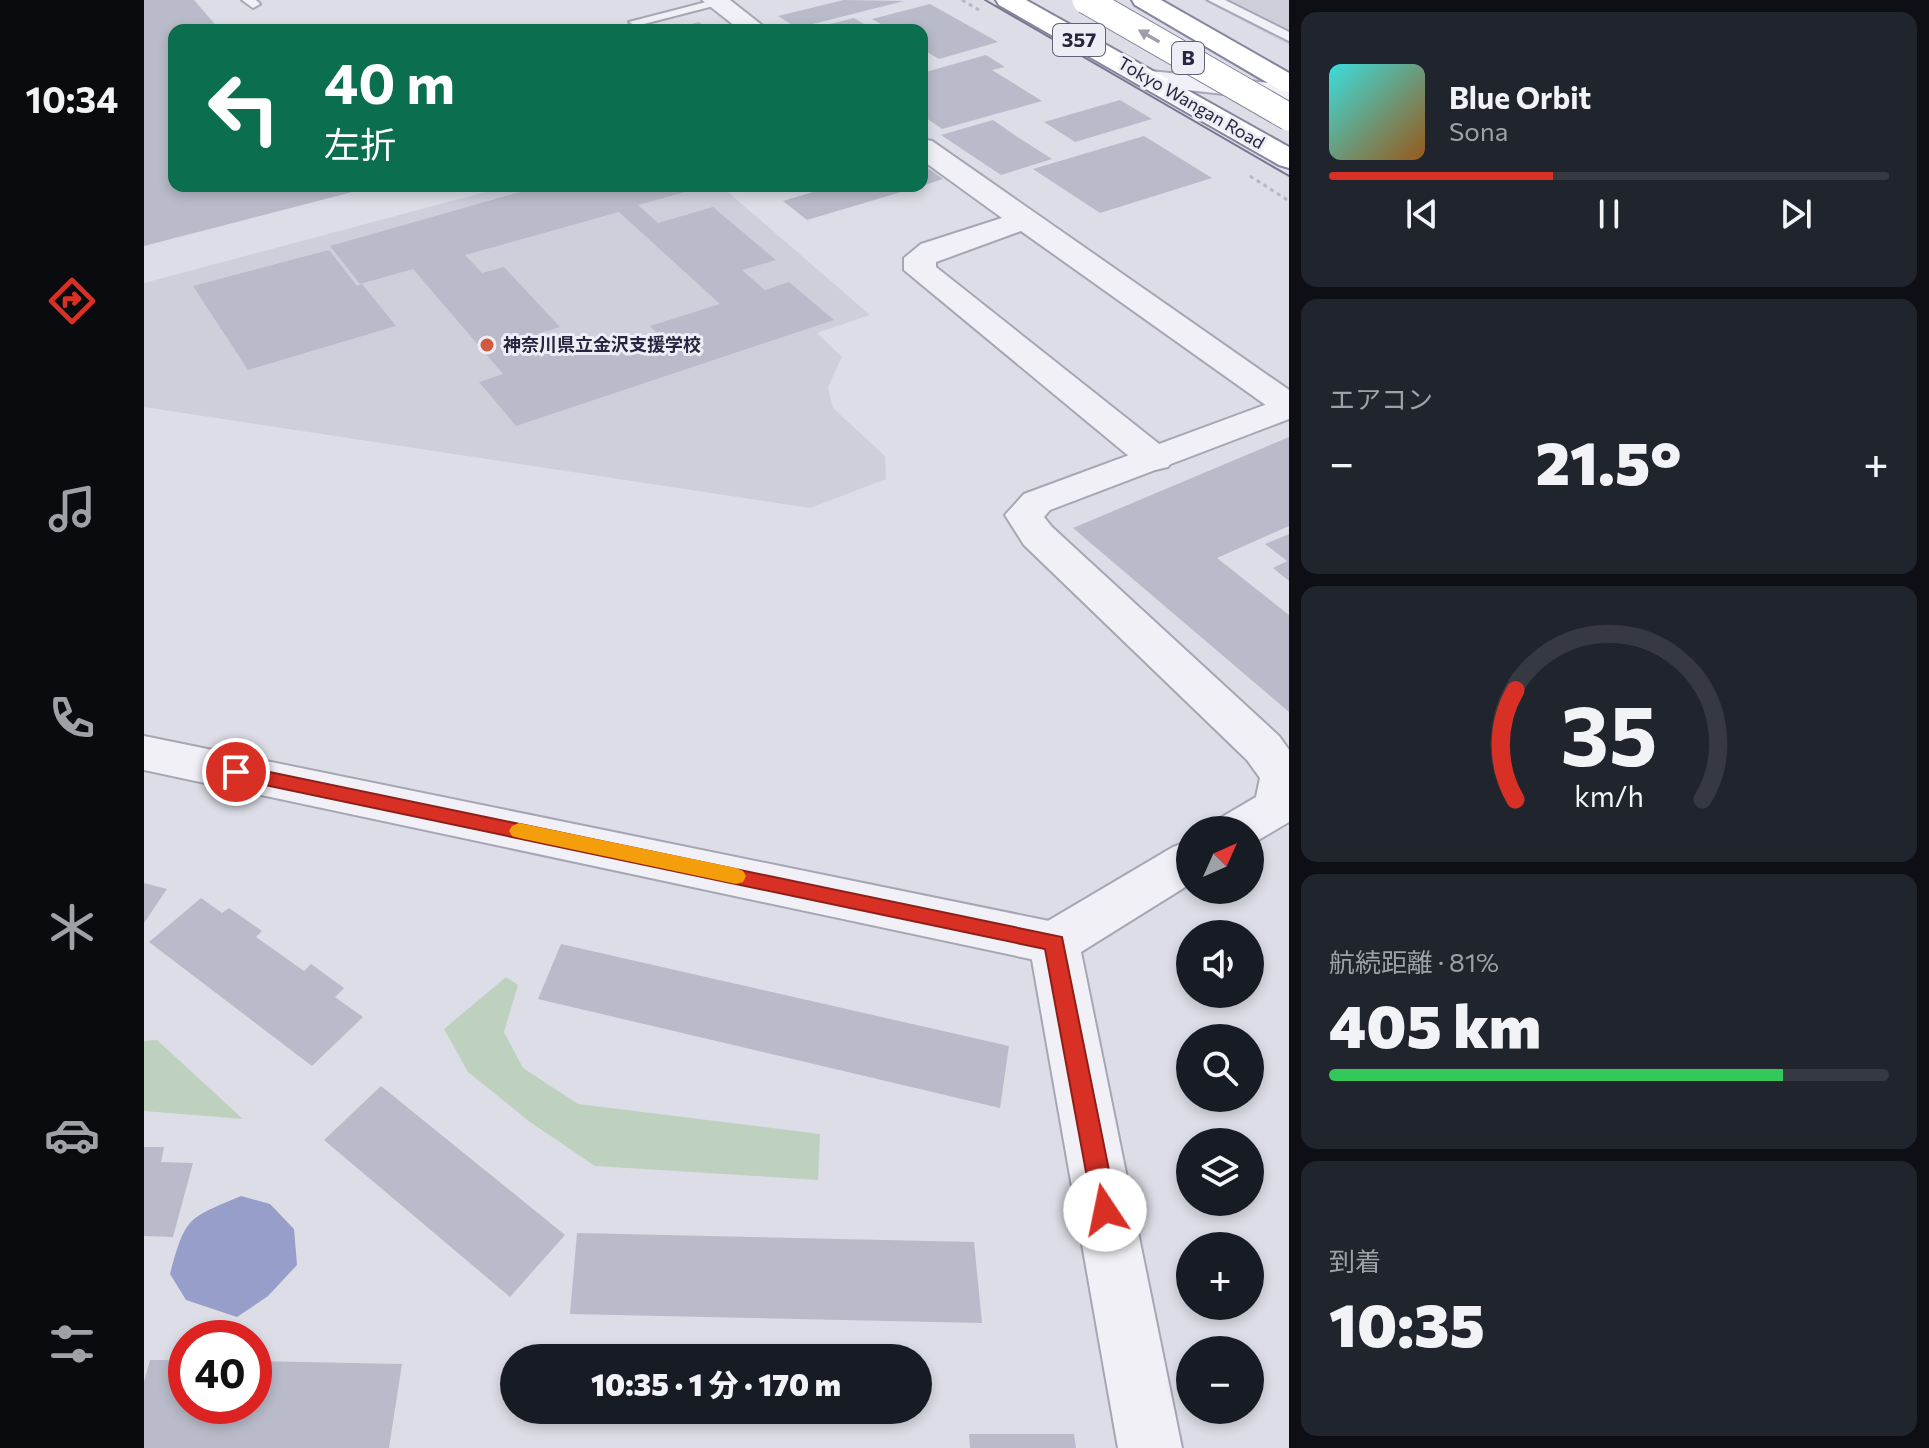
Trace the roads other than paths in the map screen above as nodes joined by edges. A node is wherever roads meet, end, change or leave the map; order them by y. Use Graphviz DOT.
graph roads {
  1 [pos="1008,0"];
  2 [pos="1086,0"];
  3 [pos="1144,0"];
  4 [pos="1215,0"];
  5 [pos="716,2"];
  6 [pos="636,22"];
  7 [pos="747,24"];
  8 [pos="1289,37"];
  9 [pos="1150,79"];
  10 [pos="1289,83"];
  11 [pos="1289,93"];
  12 [pos="1289,117"];
  13 [pos="1289,124"];
  14 [pos="1289,135"];
  15 [pos="928,151"];
  16 [pos="1289,159"];
  17 [pos="1025,220"];
  18 [pos="1289,406"];
  19 [pos="1155,459"];
  20 [pos="144,753"];
  21 [pos="1262,816"];
  22 [pos="1176,869"];
  23 [pos="1054,943"];
  24 [pos="1150,1448"];
  1 -- 9 [label="highway, Tokyo Wangan Road / 357"];
  12 -- 2 [label="highway, B, one-way, bridge"];
  3 -- 10 [label="highway, B"];
  4 -- 8 [label="lane"];
  5 -- 6 [label="lane"];
  5 -- 7 [label="street"];
  9 -- 11 [label="street"];
  9 -- 16 [label="highway, Tokyo Wangan Road / 357"];
  13 -- 14 [label="street"];
  15 -- 17 [label="street"];
  17 -- 18 [label="street"];
  17 -- 19 [label="street"];
  18 -- 19 [label="street"];
  19 -- 21 [label="street"];
  20 -- 23 [label="street"];
  22 -- 23 [label="street"];
  23 -- 24 [label="street"];
}
